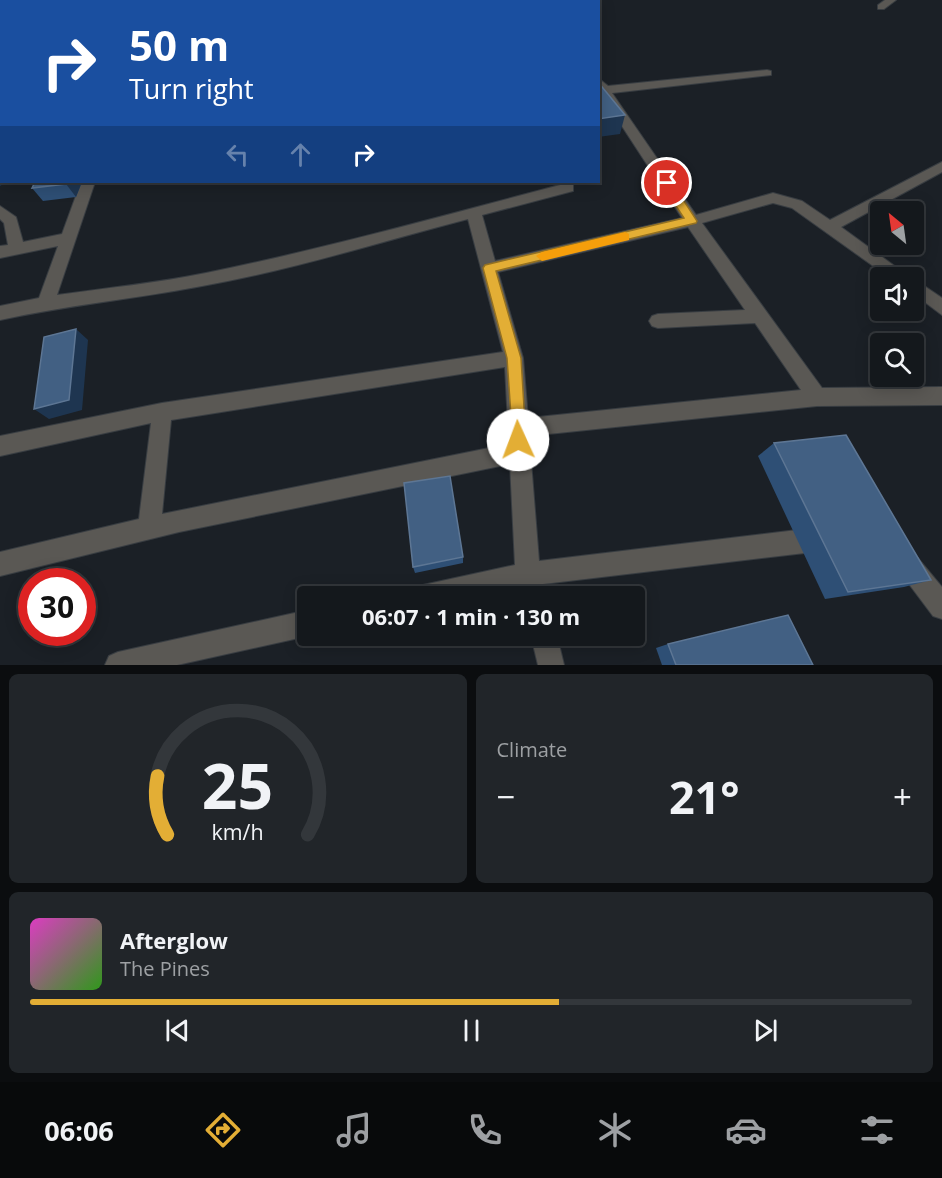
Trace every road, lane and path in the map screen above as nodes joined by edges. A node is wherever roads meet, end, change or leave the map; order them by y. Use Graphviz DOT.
graph roads {
  1 [pos="891,0"];
  2 [pos="880,7"];
  3 [pos="767,73"];
  4 [pos="601,87"];
  5 [pos="942,166"];
  6 [pos="88,183"];
  7 [pos="568,188"];
  8 [pos="0,211"];
  9 [pos="473,212"];
  10 [pos="692,221"];
  11 [pos="830,227"];
  12 [pos="68,238"];
  13 [pos="16,248"];
  14 [pos="0,252"];
  15 [pos="887,267"];
  16 [pos="489,268"];
  17 [pos="924,293"];
  18 [pos="46,303"];
  19 [pos="942,308"];
  20 [pos="0,313"];
  21 [pos="759,316"];
  22 [pos="658,321"];
  23 [pos="514,358"];
  24 [pos="942,396"];
  25 [pos="817,397"];
  26 [pos="162,411"];
  27 [pos="518,428"];
  28 [pos="0,446"];
  29 [pos="519,452"];
  30 [pos="149,529"];
  31 [pos="846,535"];
  32 [pos="894,547"];
  33 [pos="0,564"];
  34 [pos="528,574"];
  35 [pos="473,586"];
  36 [pos="531,586"];
  37 [pos="942,607"];
  38 [pos="297,625"];
  39 [pos="546,646"];
  40 [pos="118,665"];
  41 [pos="551,665"];
  1 -- 2 [label="street"];
  3 -- 4 [label="street"];
  4 -- 10 [label="street"];
  5 -- 11 [label="street"];
  6 -- 12 [label="street"];
  7 -- 9 [label="street"];
  8 -- 13 [label="street"];
  9 -- 16 [label="street"];
  9 -- 18 [label="street"];
  10 -- 11 [label="street"];
  10 -- 16 [label="street"];
  10 -- 21 [label="street"];
  11 -- 15 [label="street"];
  12 -- 13 [label="street"];
  12 -- 18 [label="street"];
  13 -- 14 [label="street"];
  16 -- 23 [label="street"];
  17 -- 19 [label="street"];
  18 -- 20 [label="street"];
  21 -- 22 [label="street"];
  21 -- 25 [label="street"];
  23 -- 26 [label="street"];
  23 -- 27 [label="street"];
  24 -- 25 [label="street"];
  25 -- 27 [label="street"];
  26 -- 28 [label="street"];
  26 -- 30 [label="street"];
  27 -- 29 [label="street"];
  29 -- 30 [label="street"];
  29 -- 34 [label="street"];
  30 -- 33 [label="street"];
  31 -- 34 [label="street"];
  32 -- 37 [label="street"];
  34 -- 35 [label="street"];
  34 -- 36 [label="street"];
  38 -- 40 [label="street"];
  39 -- 41 [label="street"];
}
